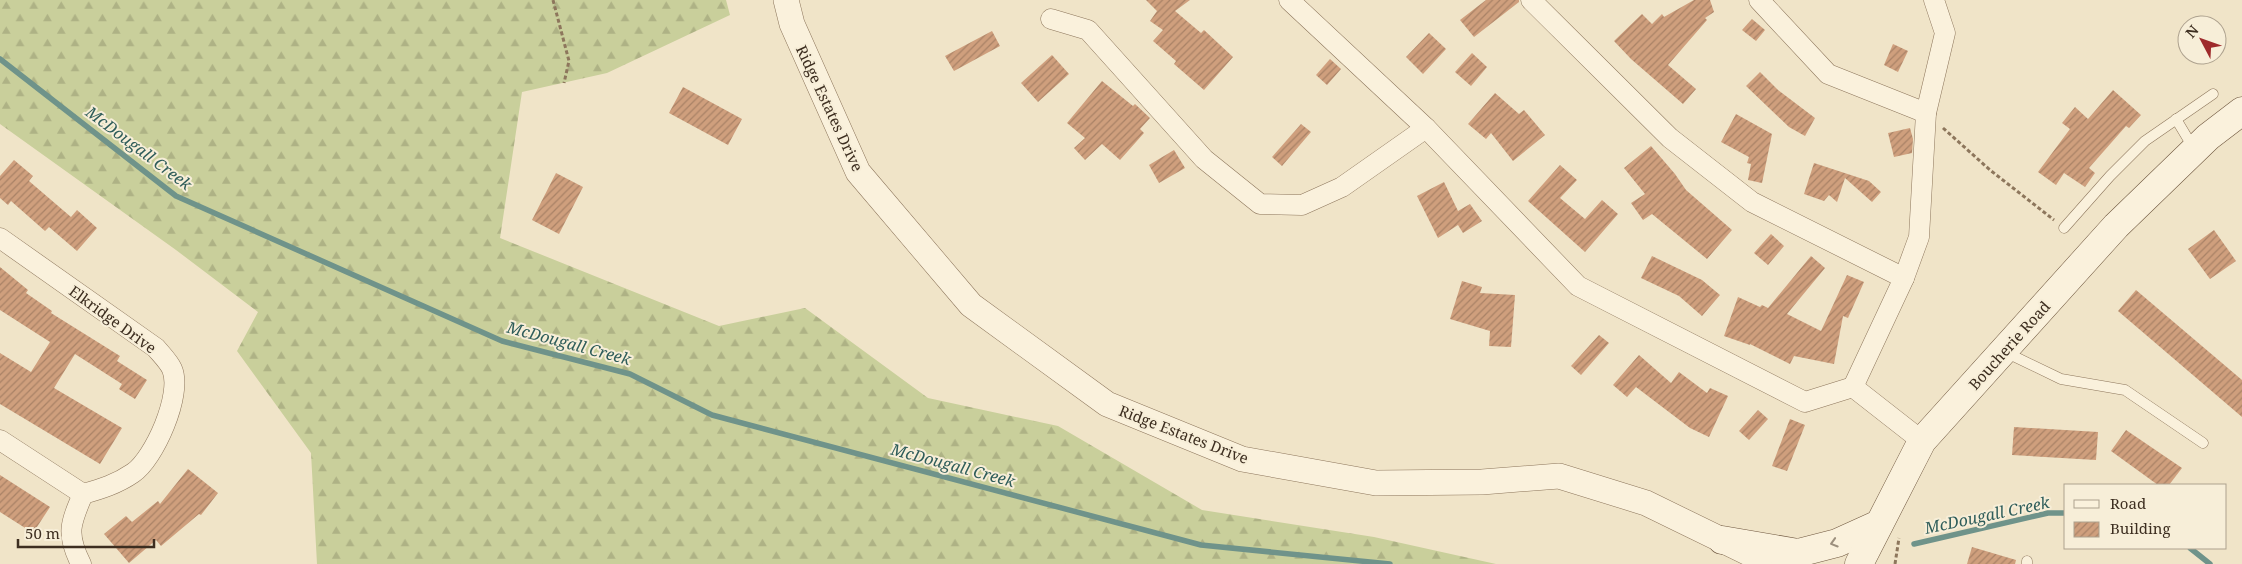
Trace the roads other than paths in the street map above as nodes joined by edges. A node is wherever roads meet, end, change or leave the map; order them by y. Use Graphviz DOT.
graph roads {
  1 [pos="786,0"];
  2 [pos="1289,0"];
  3 [pos="1531,0"];
  4 [pos="1760,0"];
  5 [pos="1934,0"];
  6 [pos="1051,19"];
  7 [pos="2214,94"];
  8 [pos="2242,111"];
  9 [pos="1926,113"];
  10 [pos="2176,119"];
  11 [pos="1426,128"];
  12 [pos="2194,150"];
  13 [pos="2064,228"];
  14 [pos="0,238"];
  15 [pos="1904,278"];
  16 [pos="2004,351"];
  17 [pos="1853,387"];
  18 [pos="0,440"];
  19 [pos="1922,441"];
  20 [pos="2203,443"];
  21 [pos="84,494"];
  22 [pos="1879,524"];
  23 [pos="1722,540"];
  24 [pos="81,564"];
  25 [pos="1752,564"];
  26 [pos="1771,564"];
  27 [pos="1859,564"];
  1 -- 23 [label="street, Ridge Estates Drive"];
  2 -- 11 [label="street"];
  3 -- 15 [label="street"];
  4 -- 9 [label="street"];
  5 -- 9 [label="street"];
  6 -- 11 [label="street"];
  7 -- 10 [label="lane"];
  8 -- 12 [label="main road, Boucherie Road"];
  9 -- 15 [label="street"];
  10 -- 12 [label="lane"];
  10 -- 13 [label="lane"];
  11 -- 17 [label="street"];
  12 -- 16 [label="main road, Boucherie Road"];
  14 -- 21 [label="street, Elkridge Drive"];
  15 -- 17 [label="street"];
  16 -- 19 [label="main road, Boucherie Road"];
  16 -- 20 [label="lane"];
  17 -- 19 [label="street"];
  18 -- 21 [label="street"];
  19 -- 22 [label="main road, Boucherie Road"];
  21 -- 24 [label="street"];
  22 -- 23 [label="main road, one-way"];
  22 -- 27 [label="main road, Boucherie Road"];
  23 -- 25 [label="main road"];
  23 -- 26 [label="street, Ridge Estates Drive"];
}
